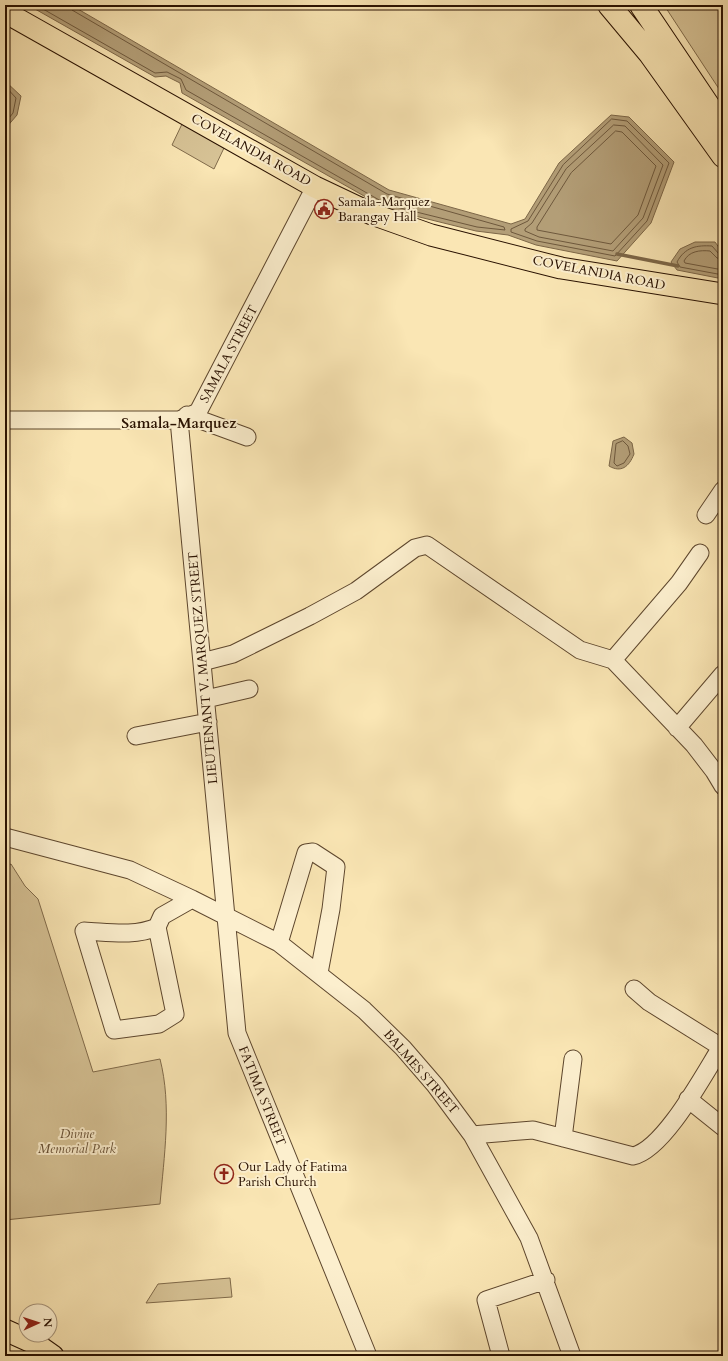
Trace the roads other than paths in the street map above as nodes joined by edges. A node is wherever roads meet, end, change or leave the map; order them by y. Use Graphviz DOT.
graph roads {
  1 [pos="609,5"];
  2 [pos="641,5"];
  3 [pos="5,12"];
  4 [pos="723,127"];
  5 [pos="723,156"];
  6 [pos="315,187"];
  7 [pos="723,294"];
  8 [pos="183,418"];
  9 [pos="5,420"];
  10 [pos="248,437"];
  11 [pos="723,490"];
  12 [pos="706,516"];
  13 [pos="700,553"];
  14 [pos="613,660"];
  15 [pos="202,662"];
  16 [pos="723,674"];
  17 [pos="249,689"];
  18 [pos="206,699"];
  19 [pos="208,722"];
  20 [pos="676,728"];
  21 [pos="136,736"];
  22 [pos="723,786"];
  23 [pos="5,837"];
  24 [pos="192,899"];
  25 [pos="226,917"];
  26 [pos="157,927"];
  27 [pos="279,943"];
  28 [pos="319,973"];
  29 [pos="634,989"];
  30 [pos="722,1045"];
  31 [pos="573,1059"];
  32 [pos="688,1099"];
  33 [pos="723,1127"];
  34 [pos="472,1135"];
  35 [pos="563,1138"];
  36 [pos="546,1280"];
  37 [pos="5,1330"];
  38 [pos="53,1356"];
  39 [pos="368,1356"];
  40 [pos="501,1356"];
  41 [pos="572,1356"];
  1 -- 5 [label="highway"];
  2 -- 4 [label="highway"];
  3 -- 6 [label="main road, COVELANDIA ROAD"];
  6 -- 7 [label="main road, COVELANDIA ROAD"];
  6 -- 8 [label="street, SAMALA STREET"];
  8 -- 9 [label="street"];
  8 -- 10 [label="street"];
  8 -- 15 [label="street, LIEUTENANT V. MARQUEZ STREET"];
  11 -- 12 [label="street"];
  13 -- 14 [label="street"];
  14 -- 15 [label="street"];
  14 -- 20 [label="street"];
  15 -- 18 [label="street, LIEUTENANT V. MARQUEZ STREET"];
  16 -- 20 [label="street"];
  17 -- 18 [label="street"];
  18 -- 19 [label="street, LIEUTENANT V. MARQUEZ STREET"];
  19 -- 21 [label="street"];
  19 -- 25 [label="street, LIEUTENANT V. MARQUEZ STREET"];
  20 -- 22 [label="street"];
  23 -- 24 [label="street, BALMES STREET"];
  24 -- 25 [label="street, BALMES STREET"];
  24 -- 26 [label="street"];
  25 -- 27 [label="street, BALMES STREET"];
  25 -- 39 [label="street, FATIMA STREET"];
  26 -- 26 [label="street"];
  27 -- 28 [label="street, BALMES STREET"];
  27 -- 28 [label="street"];
  28 -- 34 [label="street, BALMES STREET"];
  29 -- 30 [label="street"];
  30 -- 32 [label="street"];
  31 -- 35 [label="street"];
  32 -- 33 [label="street"];
  32 -- 35 [label="street"];
  34 -- 35 [label="street"];
  34 -- 36 [label="street, BALMES STREET"];
  36 -- 40 [label="street"];
  36 -- 41 [label="street, BALMES STREET"];
  37 -- 38 [label="main road"];
}
